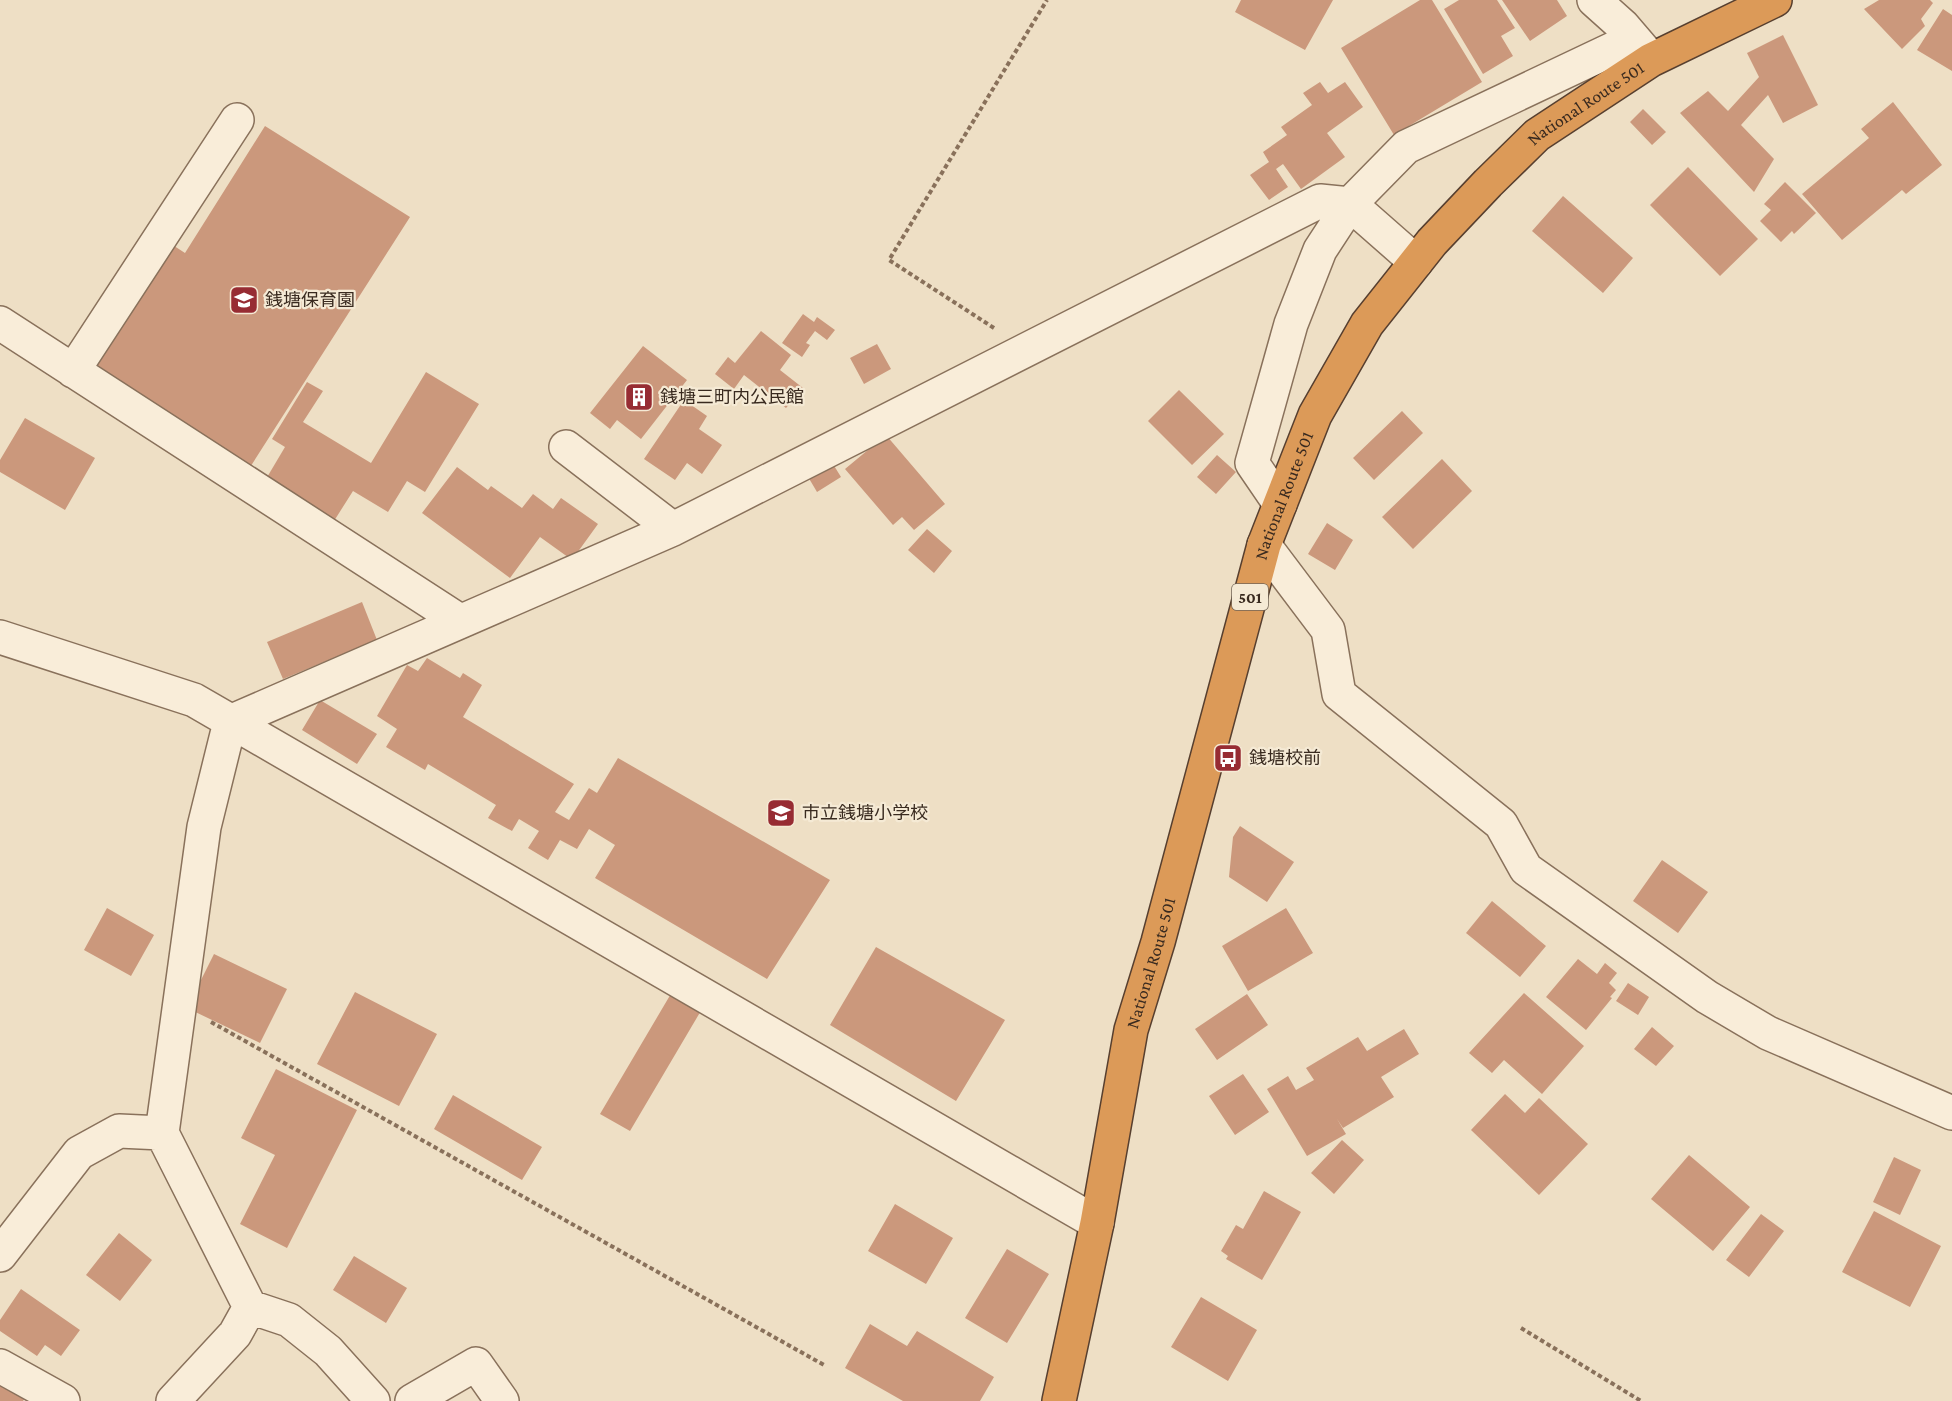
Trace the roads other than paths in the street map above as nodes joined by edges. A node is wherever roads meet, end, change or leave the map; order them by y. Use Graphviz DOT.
graph roads {
  1 [pos="1594,0"];
  2 [pos="1775,0"];
  3 [pos="1643,49"];
  4 [pos="237,120"];
  5 [pos="1350,204"];
  6 [pos="1416,262"];
  7 [pos="0,323"];
  8 [pos="74,371"];
  9 [pos="566,447"];
  10 [pos="1280,504"];
  11 [pos="673,529"];
  12 [pos="1263,545"];
  13 [pos="460,621"];
  14 [pos="0,637"];
  15 [pos="230,722"];
  16 [pos="1952,1113"];
  17 [pos="162,1133"];
  18 [pos="1097,1223"];
  19 [pos="0,1255"];
  20 [pos="250,1307"];
  21 [pos="0,1366"];
  22 [pos="63,1401"];
  23 [pos="173,1401"];
  24 [pos="374,1401"];
  25 [pos="412,1401"];
  26 [pos="502,1401"];
  27 [pos="1059,1401"];
  1 -- 3 [label="street"];
  2 -- 3 [label="highway, National Route 501 / 501"];
  3 -- 5 [label="street"];
  3 -- 6 [label="highway, National Route 501 / 501"];
  4 -- 8 [label="street"];
  5 -- 6 [label="street"];
  5 -- 10 [label="street"];
  5 -- 11 [label="street"];
  6 -- 10 [label="highway, National Route 501 / 501"];
  7 -- 8 [label="street"];
  8 -- 13 [label="street"];
  9 -- 11 [label="street"];
  10 -- 12 [label="highway, National Route 501 / 501"];
  11 -- 13 [label="street"];
  12 -- 16 [label="street"];
  12 -- 18 [label="highway, National Route 501 / 501"];
  13 -- 15 [label="street"];
  14 -- 15 [label="street"];
  15 -- 17 [label="street"];
  15 -- 18 [label="street"];
  17 -- 19 [label="street"];
  17 -- 20 [label="street"];
  18 -- 27 [label="highway, National Route 501 / 501"];
  20 -- 23 [label="street"];
  20 -- 24 [label="street"];
  21 -- 22 [label="street"];
  25 -- 26 [label="street"];
}
